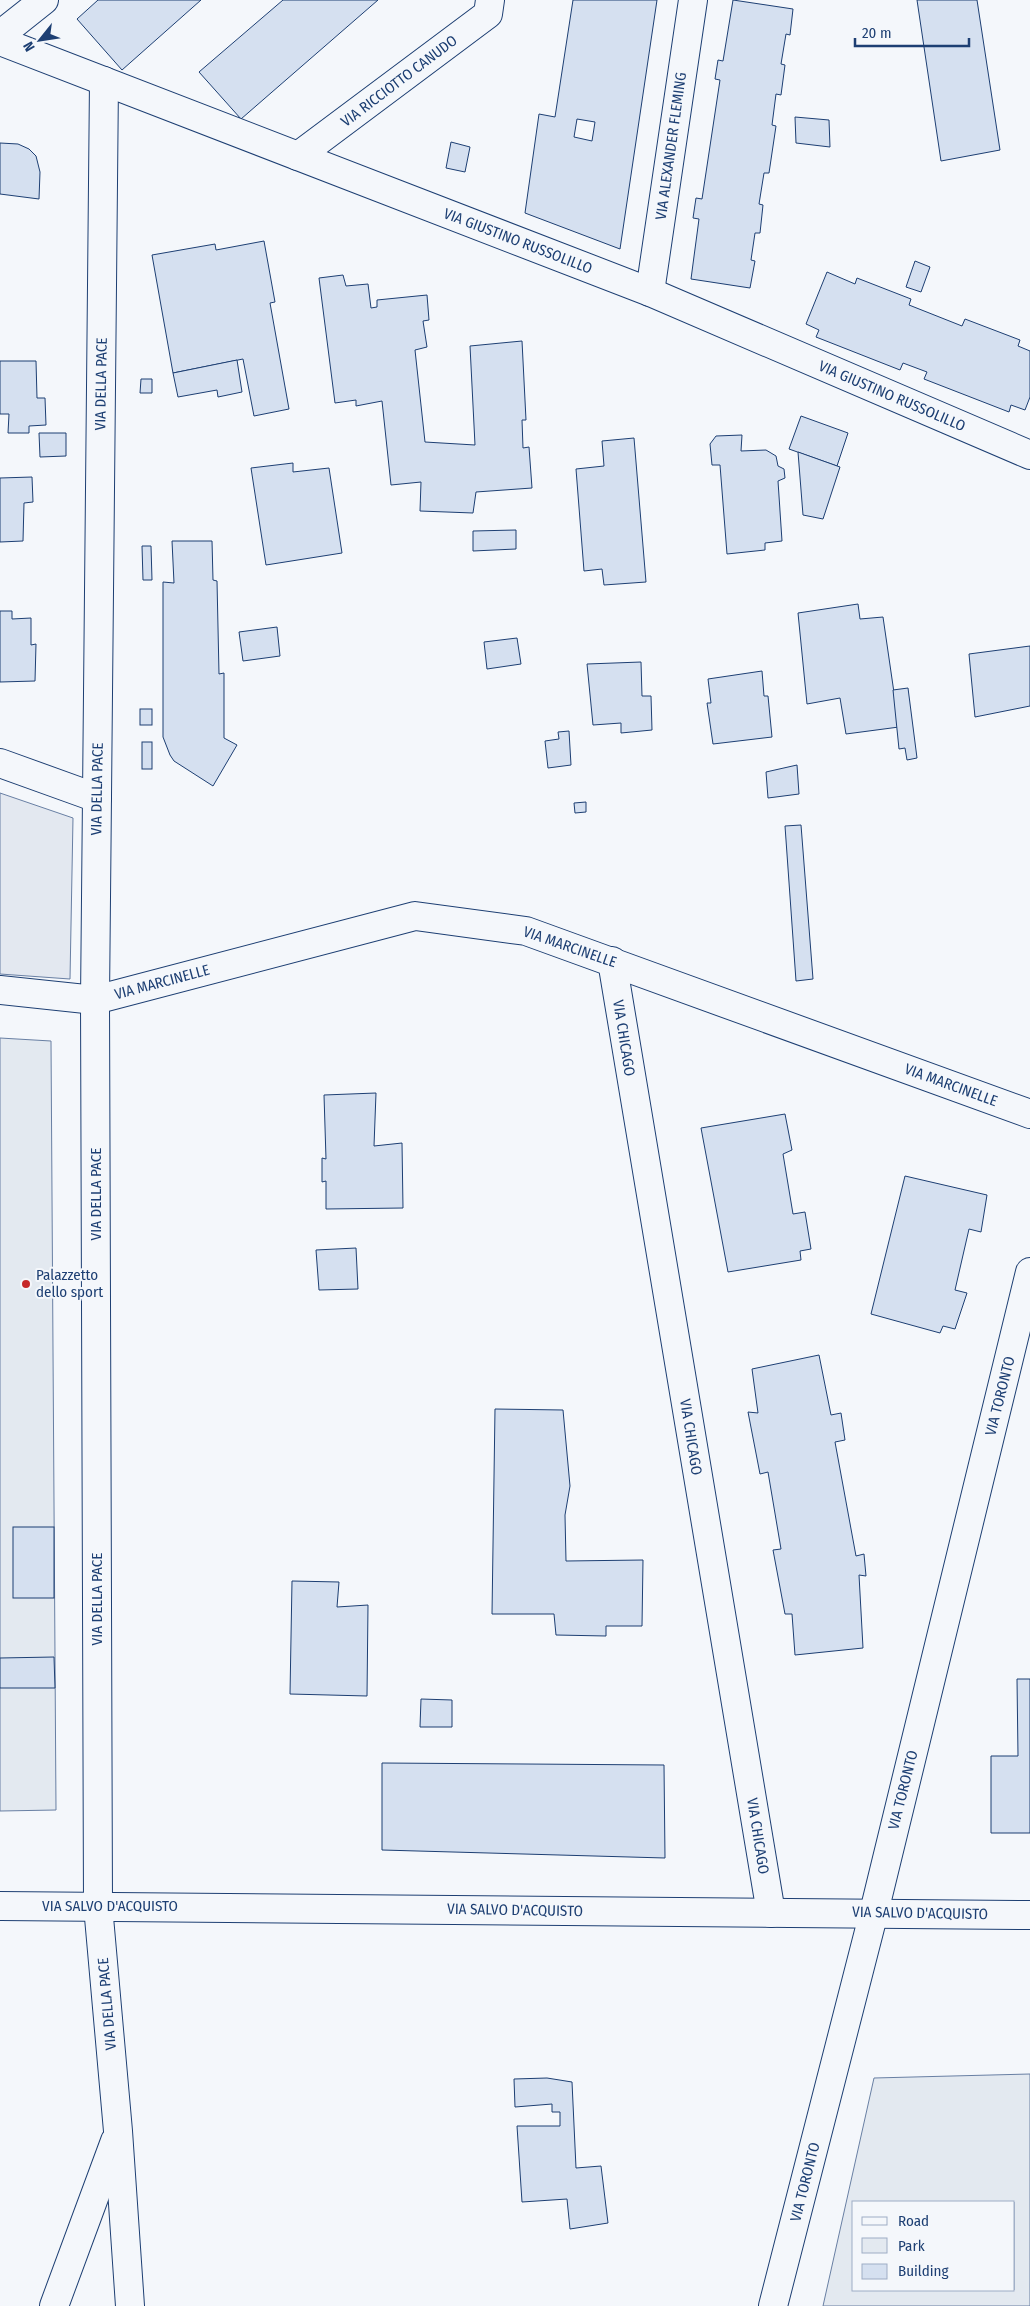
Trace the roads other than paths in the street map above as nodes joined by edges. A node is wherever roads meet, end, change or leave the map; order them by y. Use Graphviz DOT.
graph roads {
  1 [pos="44,0"];
  2 [pos="490,0"];
  3 [pos="693,0"];
  4 [pos="0,35"];
  5 [pos="0,40"];
  6 [pos="104,81"];
  7 [pos="298,156"];
  8 [pos="650,292"];
  9 [pos="1030,455"];
  10 [pos="0,763"];
  11 [pos="97,798"];
  12 [pos="612,961"];
  13 [pos="0,990"];
  14 [pos="95,1000"];
  15 [pos="1030,1114"];
  16 [pos="1030,1272"];
  17 [pos="0,1906"];
  18 [pos="98,1906"];
  19 [pos="874,1912"];
  20 [pos="771,1913"];
  21 [pos="1030,1915"];
  22 [pos="118,2131"];
  23 [pos="54,2306"];
  24 [pos="130,2306"];
  25 [pos="773,2306"];
  1 -- 4 [label="street"];
  2 -- 7 [label="street, VIA RICCIOTTO CANUDO"];
  3 -- 8 [label="street, VIA ALEXANDER FLEMING"];
  5 -- 6 [label="street, VIA GIUSTINO RUSSOLILLO"];
  6 -- 7 [label="street, VIA GIUSTINO RUSSOLILLO"];
  6 -- 11 [label="street, VIA DELLA PACE"];
  7 -- 8 [label="street, VIA GIUSTINO RUSSOLILLO"];
  8 -- 9 [label="street, VIA GIUSTINO RUSSOLILLO"];
  10 -- 11 [label="street"];
  11 -- 14 [label="street, VIA DELLA PACE"];
  12 -- 14 [label="street, VIA MARCINELLE"];
  12 -- 15 [label="street, VIA MARCINELLE"];
  12 -- 20 [label="street, VIA CHICAGO"];
  13 -- 14 [label="street"];
  14 -- 18 [label="street, VIA DELLA PACE"];
  16 -- 19 [label="street, VIA TORONTO"];
  17 -- 18 [label="street, VIA SALVO D'ACQUISTO"];
  18 -- 20 [label="street, VIA SALVO D'ACQUISTO"];
  18 -- 22 [label="street, VIA DELLA PACE"];
  19 -- 20 [label="street, VIA SALVO D'ACQUISTO"];
  19 -- 21 [label="street, VIA SALVO D'ACQUISTO"];
  19 -- 25 [label="street, VIA TORONTO"];
  22 -- 23 [label="street"];
  22 -- 24 [label="street, VIA DELLA PACE"];
}
